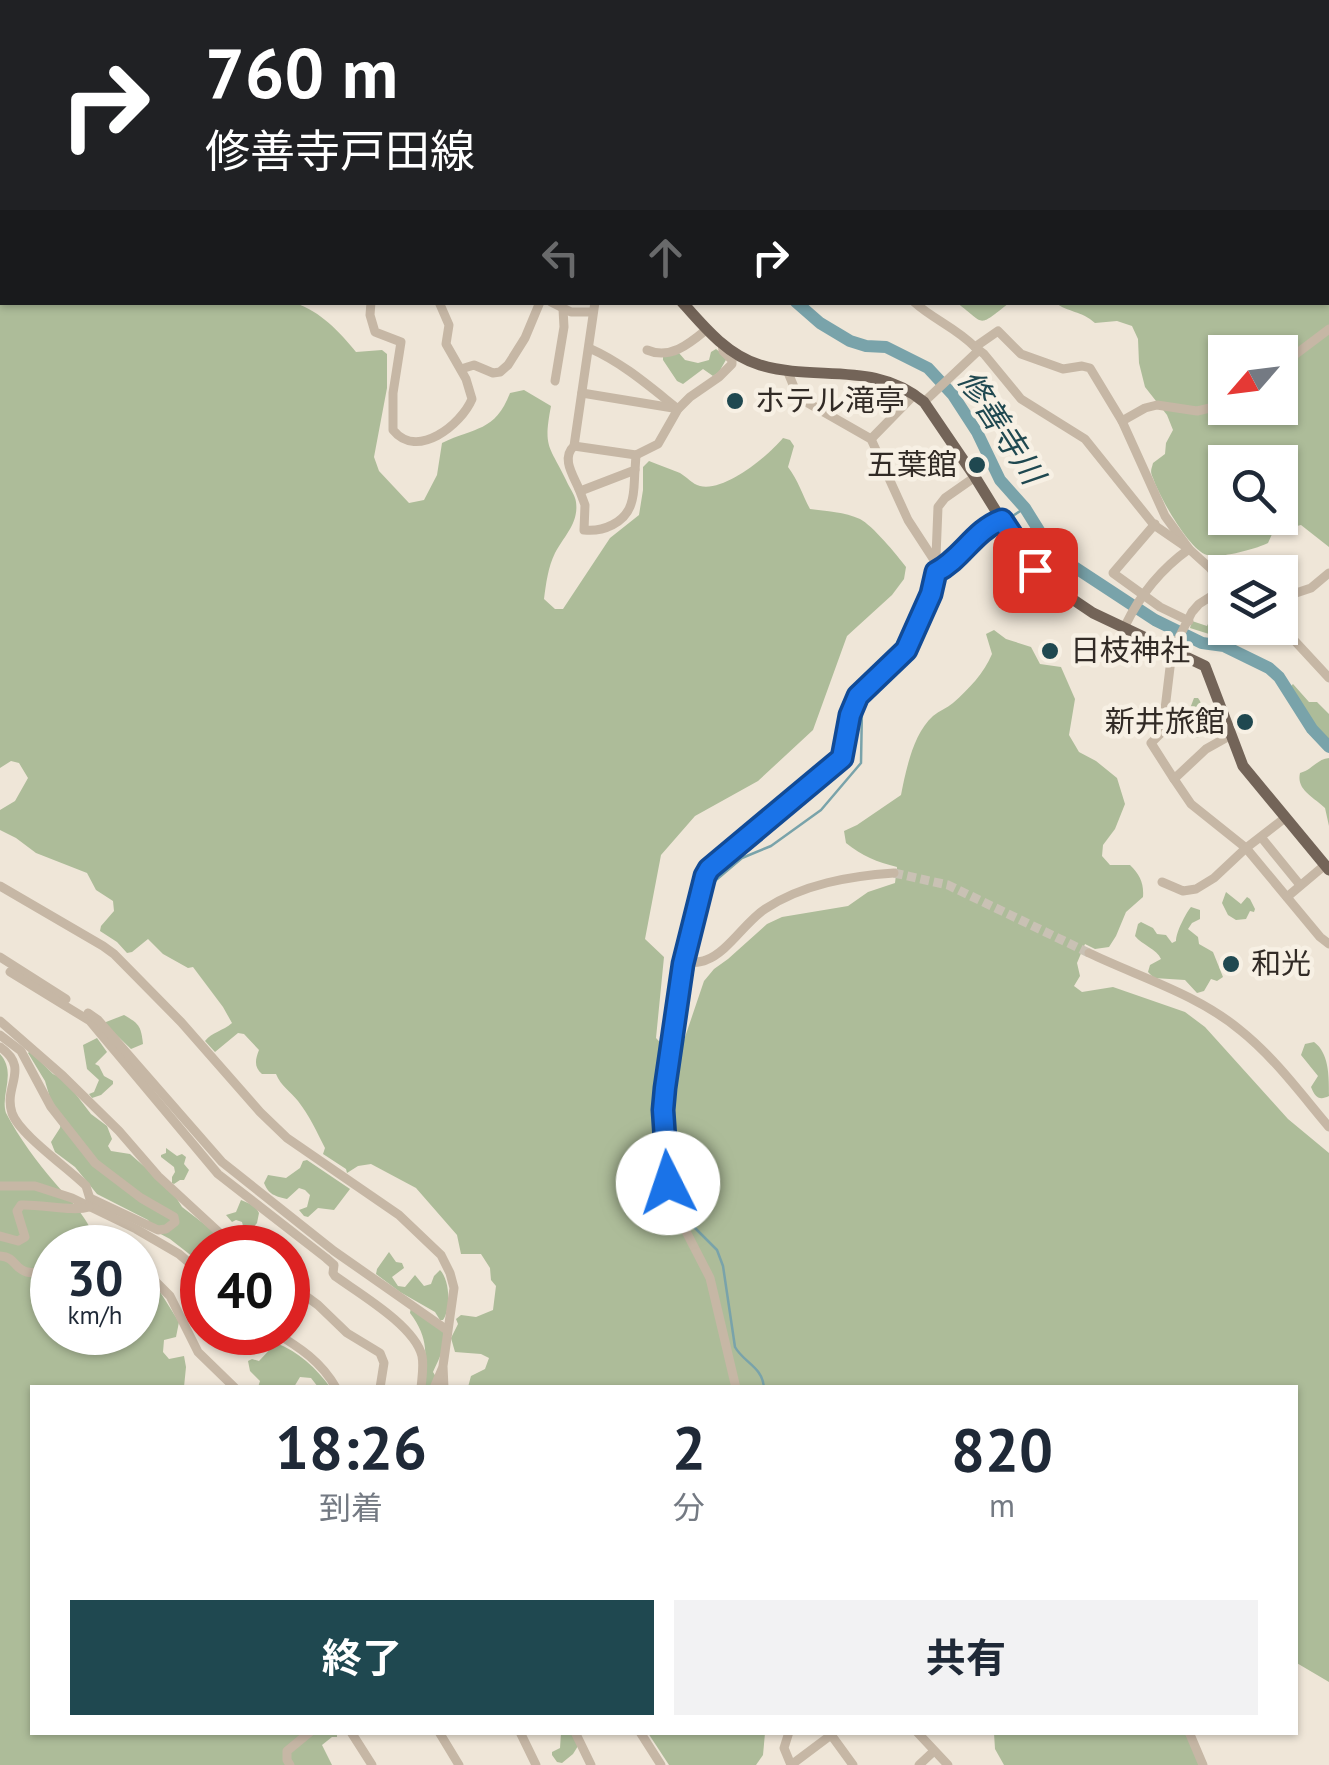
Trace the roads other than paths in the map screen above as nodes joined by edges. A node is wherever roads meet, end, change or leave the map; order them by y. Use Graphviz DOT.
graph roads {
  1 [pos="371,305"];
  2 [pos="440,305"];
  3 [pos="539,305"];
  4 [pos="556,305"];
  5 [pos="685,305"];
  6 [pos="918,305"];
  7 [pos="594,307"];
  8 [pos="563,309"];
  9 [pos="1329,329"];
  10 [pos="706,330"];
  11 [pos="722,343"];
  12 [pos="588,348"];
  13 [pos="976,349"];
  14 [pos="647,350"];
  15 [pos="1298,352"];
  16 [pos="461,368"];
  17 [pos="787,370"];
  18 [pos="555,382"];
  19 [pos="582,393"];
  20 [pos="924,397"];
  21 [pos="1208,408"];
  22 [pos="678,409"];
  23 [pos="1122,421"];
  24 [pos="871,440"];
  25 [pos="574,446"];
  26 [pos="636,455"];
  27 [pos="635,470"];
  28 [pos="975,477"];
  29 [pos="579,489"];
  30 [pos="1165,516"];
  31 [pos="1002,520"];
  32 [pos="1154,525"];
  33 [pos="1189,549"];
  34 [pos="1208,566"];
  35 [pos="937,569"];
  36 [pos="1329,573"];
  37 [pos="1298,593"];
  38 [pos="1139,599"];
  39 [pos="1208,599"];
  40 [pos="1127,622"];
  41 [pos="1186,625"];
  42 [pos="1298,645"];
  43 [pos="1174,647"];
  44 [pos="1329,678"];
  45 [pos="1231,735"];
  46 [pos="1174,779"];
  47 [pos="1285,818"];
  48 [pos="1261,837"];
  49 [pos="1246,848"];
  50 [pos="1327,867"];
  51 [pos="894,873"];
  52 [pos="1162,882"];
  53 [pos="1300,885"];
  54 [pos="0,886"];
  55 [pos="1286,897"];
  56 [pos="1326,937"];
  57 [pos="1089,953"];
  58 [pos="0,958"];
  59 [pos="683,964"];
  60 [pos="10,972"];
  61 [pos="92,1020"];
  62 [pos="0,1022"];
  63 [pos="0,1035"];
  64 [pos="0,1047"];
  65 [pos="1329,1127"];
  66 [pos="0,1186"];
  67 [pos="89,1202"];
  68 [pos="211,1225"];
  69 [pos="0,1236"];
  70 [pos="0,1256"];
  71 [pos="180,1257"];
  72 [pos="30,1272"];
  73 [pos="160,1286"];
  74 [pos="310,1298"];
  75 [pos="447,1330"];
  76 [pos="309,1355"];
  77 [pos="444,1366"];
  78 [pos="222,1377"];
  79 [pos="214,1385"];
  80 [pos="231,1385"];
  81 [pos="334,1385"];
  82 [pos="380,1385"];
  83 [pos="421,1385"];
  84 [pos="435,1385"];
  85 [pos="444,1385"];
  86 [pos="735,1385"];
  87 [pos="307,1735"];
  88 [pos="352,1735"];
  89 [pos="440,1735"];
  90 [pos="521,1735"];
  91 [pos="576,1735"];
  92 [pos="642,1735"];
  93 [pos="788,1735"];
  94 [pos="829,1735"];
  95 [pos="831,1735"];
  96 [pos="920,1735"];
  97 [pos="1190,1735"];
  98 [pos="934,1751"];
  99 [pos="290,1765"];
  100 [pos="372,1765"];
  101 [pos="459,1765"];
  102 [pos="536,1765"];
  103 [pos="591,1765"];
  104 [pos="661,1765"];
  105 [pos="791,1765"];
  106 [pos="853,1765"];
  107 [pos="919,1765"];
  108 [pos="948,1765"];
  109 [pos="1203,1765"];
  1 -- 16 [label="street"];
  2 -- 16 [label="street"];
  3 -- 16 [label="street"];
  4 -- 8 [label="street"];
  5 -- 10 [label="main road"];
  6 -- 13 [label="street"];
  7 -- 8 [label="street"];
  7 -- 12 [label="street"];
  8 -- 18 [label="street"];
  9 -- 15 [label="street"];
  10 -- 11 [label="main road"];
  10 -- 14 [label="street"];
  11 -- 17 [label="main road"];
  11 -- 22 [label="street"];
  12 -- 19 [label="street"];
  12 -- 22 [label="street"];
  13 -- 20 [label="street"];
  13 -- 23 [label="street"];
  13 -- 32 [label="street"];
  17 -- 20 [label="main road"];
  17 -- 24 [label="street"];
  19 -- 22 [label="street"];
  19 -- 25 [label="street"];
  20 -- 24 [label="street"];
  20 -- 28 [label="main road"];
  21 -- 23 [label="street"];
  22 -- 26 [label="street"];
  23 -- 30 [label="street"];
  24 -- 35 [label="street"];
  25 -- 26 [label="street"];
  25 -- 29 [label="street"];
  26 -- 27 [label="street"];
  27 -- 29 [label="street"];
  27 -- 29 [label="street"];
  28 -- 31 [label="main road"];
  28 -- 35 [label="street"];
  30 -- 32 [label="street"];
  30 -- 33 [label="street"];
  31 -- 35 [label="street"];
  31 -- 40 [label="main road"];
  32 -- 33 [label="street"];
  32 -- 38 [label="street"];
  33 -- 34 [label="street"];
  33 -- 38 [label="street"];
  35 -- 59 [label="street"];
  36 -- 37 [label="street"];
  38 -- 40 [label="street"];
  38 -- 41 [label="street"];
  39 -- 41 [label="street"];
  40 -- 43 [label="main road"];
  41 -- 43 [label="street"];
  42 -- 44 [label="street"];
  43 -- 45 [label="main road"];
  43 -- 46 [label="street"];
  45 -- 46 [label="street"];
  45 -- 47 [label="main road"];
  46 -- 49 [label="street"];
  47 -- 48 [label="street"];
  47 -- 50 [label="main road"];
  48 -- 49 [label="street"];
  48 -- 53 [label="street"];
  49 -- 52 [label="street"];
  49 -- 55 [label="street"];
  50 -- 53 [label="street"];
  51 -- 59 [label="street"];
  53 -- 55 [label="street"];
  54 -- 75 [label="street"];
  55 -- 56 [label="street"];
  57 -- 65 [label="street"];
  58 -- 61 [label="street"];
  59 -- 86 [label="street"];
  60 -- 61 [label="street"];
  61 -- 75 [label="street"];
  61 -- 83 [label="street"];
  62 -- 68 [label="street"];
  63 -- 67 [label="street"];
  64 -- 67 [label="street"];
  66 -- 67 [label="street"];
  67 -- 69 [label="street"];
  67 -- 71 [label="street"];
  70 -- 72 [label="street"];
  73 -- 78 [label="street"];
  74 -- 82 [label="street"];
  75 -- 77 [label="street"];
  76 -- 81 [label="street"];
  77 -- 84 [label="street"];
  77 -- 85 [label="street"];
  78 -- 79 [label="street"];
  78 -- 80 [label="street"];
  87 -- 99 [label="street"];
  88 -- 100 [label="street"];
  89 -- 101 [label="street"];
  90 -- 102 [label="street"];
  91 -- 103 [label="street"];
  92 -- 104 [label="street"];
  93 -- 105 [label="street"];
  94 -- 105 [label="street"];
  95 -- 106 [label="street"];
  96 -- 98 [label="street"];
  97 -- 109 [label="street"];
  98 -- 107 [label="street"];
  98 -- 108 [label="street"];
}
